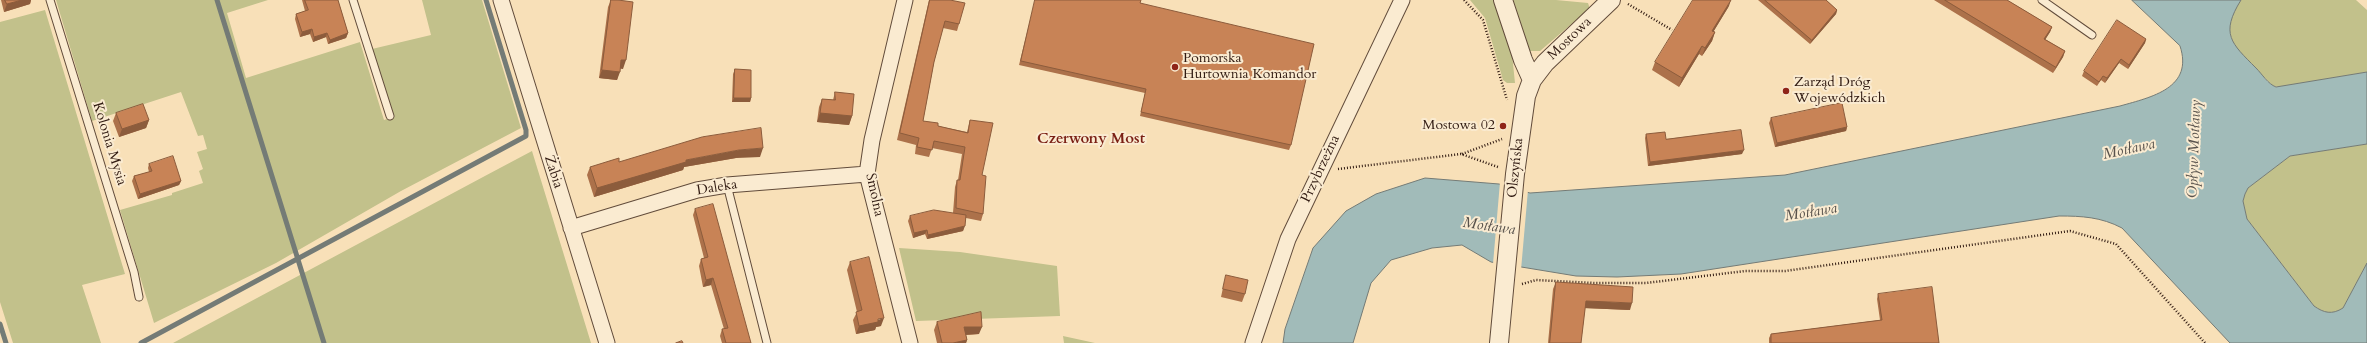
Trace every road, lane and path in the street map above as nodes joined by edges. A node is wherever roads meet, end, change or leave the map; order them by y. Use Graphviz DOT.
graph roads {
  1 [pos="50,0"];
  2 [pos="353,0"];
  3 [pos="501,0"];
  4 [pos="905,0"];
  5 [pos="1402,0"];
  6 [pos="1464,0"];
  7 [pos="1503,0"];
  8 [pos="1632,0"];
  9 [pos="2042,0"];
  10 [pos="1620,4"];
  11 [pos="1672,30"];
  12 [pos="2092,35"];
  13 [pos="1532,80"];
  14 [pos="1509,107"];
  15 [pos="390,116"];
  16 [pos="1506,138"];
  17 [pos="1461,154"];
  18 [pos="1510,171"];
  19 [pos="1320,172"];
  20 [pos="867,174"];
  21 [pos="727,185"];
  22 [pos="571,228"];
  23 [pos="1506,280"];
  24 [pos="139,297"];
  25 [pos="608,343"];
  26 [pos="767,343"];
  27 [pos="910,343"];
  28 [pos="1253,343"];
  29 [pos="1499,343"];
  30 [pos="2205,343"];
  1 -- 24 [label="lane, Kolonia Mysia"];
  2 -- 15 [label="lane"];
  3 -- 22 [label="street, Żabia"];
  4 -- 20 [label="street, Smolna"];
  5 -- 19 [label="street, Przybrzeżna"];
  6 -- 14 [label="path"];
  7 -- 13 [label="street"];
  8 -- 10 [label="path"];
  9 -- 12 [label="lane"];
  10 -- 11 [label="path"];
  10 -- 13 [label="street, Mostowa"];
  13 -- 18 [label="street, Olszyńska"];
  16 -- 17 [label="path"];
  17 -- 18 [label="path"];
  17 -- 19 [label="path"];
  18 -- 23 [label="street, Olszyńska"];
  19 -- 28 [label="street, Przybrzeżna"];
  20 -- 21 [label="street, Daleka"];
  20 -- 27 [label="street, Smolna"];
  21 -- 22 [label="street, Daleka"];
  21 -- 26 [label="lane"];
  22 -- 25 [label="street, Żabia"];
  23 -- 29 [label="street, Olszyńska"];
  23 -- 30 [label="path"];
}
